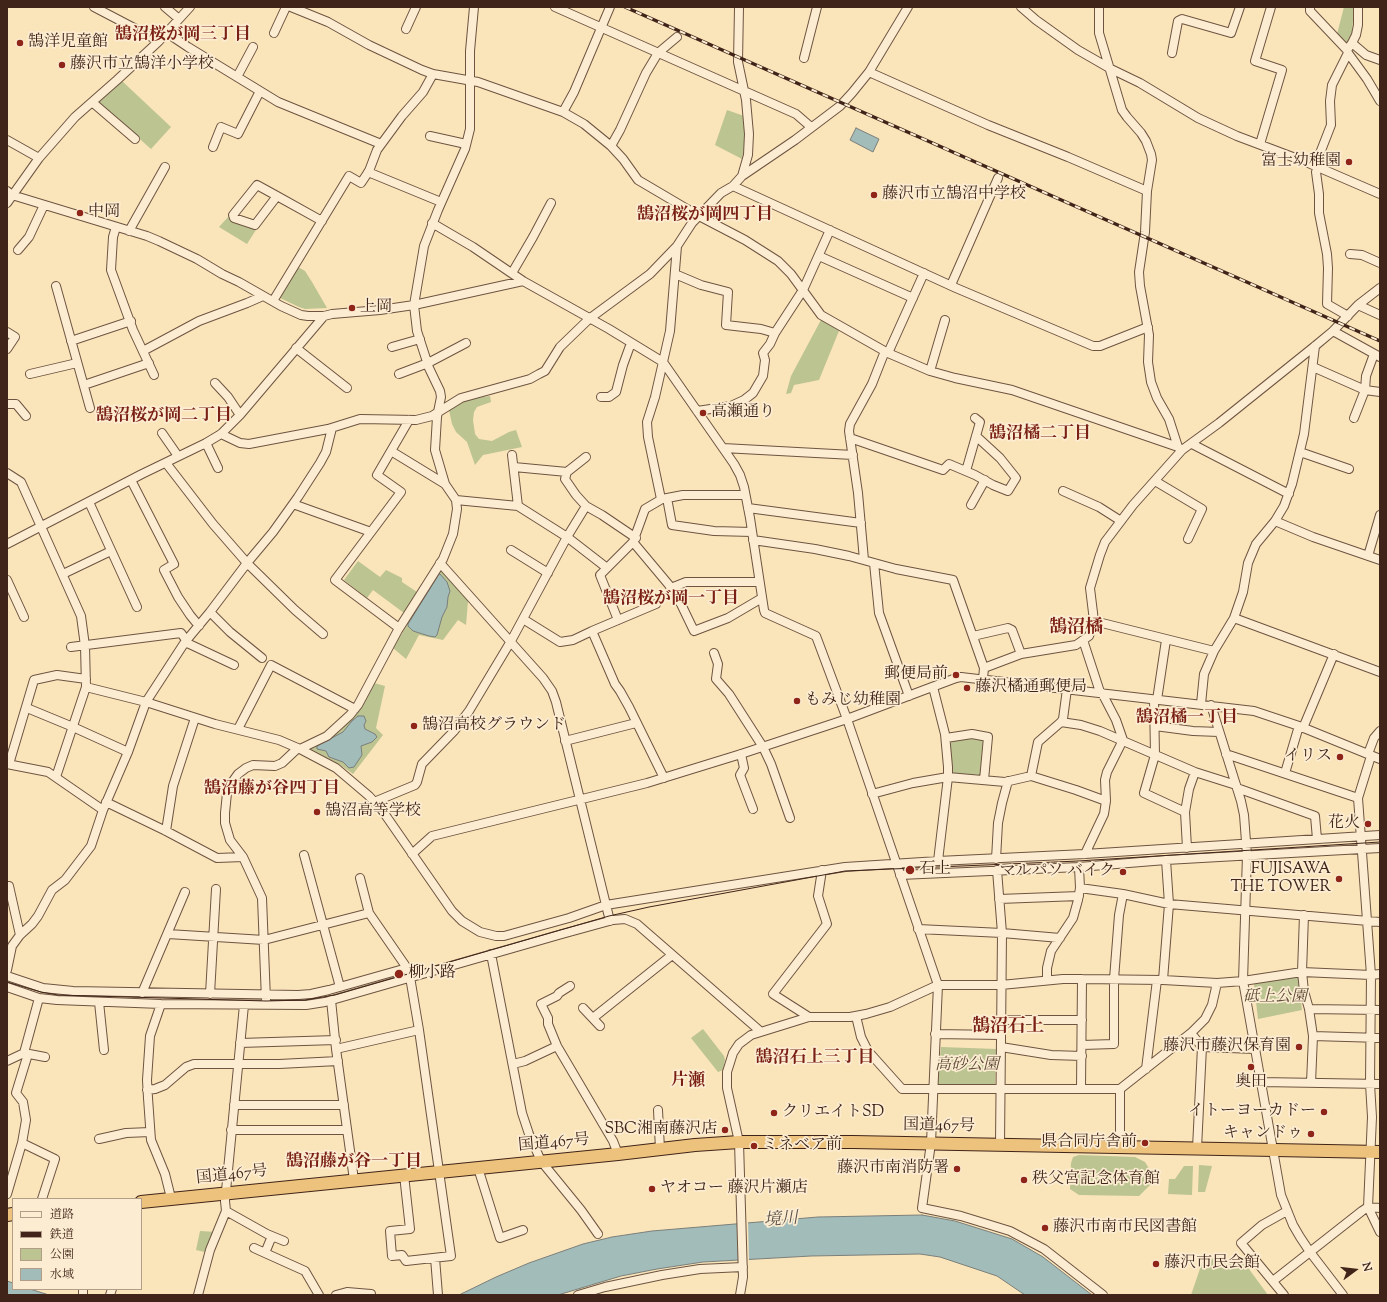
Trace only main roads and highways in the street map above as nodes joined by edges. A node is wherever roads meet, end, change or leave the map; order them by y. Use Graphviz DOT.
graph roads {
  1 [pos="1375,1152"];
  2 [pos="142,1202"];
  1 -- 2 [label="highway, 国道467号"];
}
